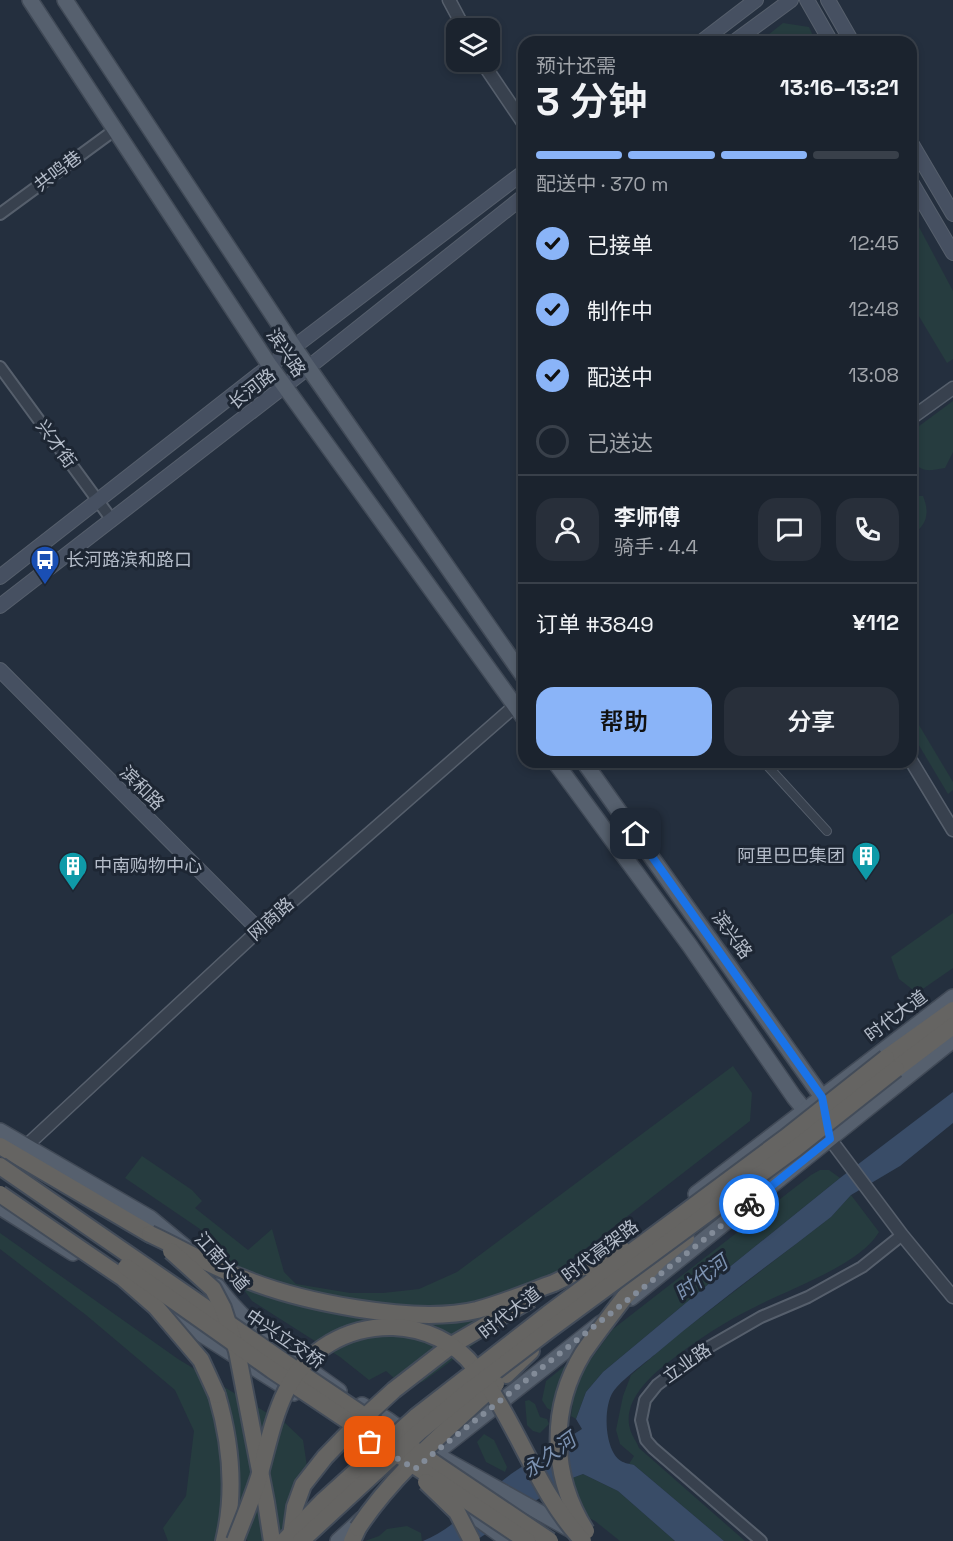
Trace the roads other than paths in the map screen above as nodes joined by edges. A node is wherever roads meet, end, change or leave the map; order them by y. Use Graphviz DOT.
graph roads {
  1 [pos="30,0"];
  2 [pos="65,0"];
  3 [pos="449,0"];
  4 [pos="756,0"];
  5 [pos="790,0"];
  6 [pos="807,0"];
  7 [pos="828,0"];
  8 [pos="459,18"];
  9 [pos="709,36"];
  10 [pos="742,36"];
  11 [pos="828,36"];
  12 [pos="849,36"];
  13 [pos="489,72"];
  14 [pos="518,115"];
  15 [pos="116,129"];
  16 [pos="917,153"];
  17 [pos="518,177"];
  18 [pos="917,192"];
  19 [pos="518,201"];
  20 [pos="0,214"];
  21 [pos="953,214"];
  22 [pos="953,253"];
  23 [pos="294,347"];
  24 [pos="270,366"];
  25 [pos="309,367"];
  26 [pos="0,368"];
  27 [pos="285,386"];
  28 [pos="953,388"];
  29 [pos="917,414"];
  30 [pos="98,502"];
  31 [pos="112,520"];
  32 [pos="0,577"];
  33 [pos="0,606"];
  34 [pos="518,668"];
  35 [pos="0,670"];
  36 [pos="518,700"];
  37 [pos="518,702"];
  38 [pos="559,768"];
  39 [pos="588,768"];
  40 [pos="769,768"];
  41 [pos="915,768"];
  42 [pos="953,830"];
  43 [pos="827,831"];
  44 [pos="259,930"];
  45 [pos="953,998"];
  46 [pos="953,1010"];
  47 [pos="953,1026"];
  48 [pos="953,1040"];
  49 [pos="822,1097"];
  50 [pos="805,1111"];
  51 [pos="0,1131"];
  52 [pos="830,1139"];
  53 [pos="0,1146"];
  54 [pos="24,1147"];
  55 [pos="0,1166"];
  56 [pos="0,1178"];
  57 [pos="744,1187"];
  58 [pos="0,1194"];
  59 [pos="697,1204"];
  60 [pos="0,1207"];
  61 [pos="150,1234"];
  62 [pos="902,1235"];
  63 [pos="554,1283"];
  64 [pos="953,1297"];
  65 [pos="571,1315"];
  66 [pos="338,1390"];
  67 [pos="321,1409"];
  68 [pos="397,1428"];
  69 [pos="375,1446"];
  70 [pos="434,1453"];
  71 [pos="409,1464"];
  72 [pos="224,1541"];
  73 [pos="234,1541"];
  74 [pos="273,1541"];
  75 [pos="284,1541"];
  76 [pos="291,1541"];
  77 [pos="301,1541"];
  78 [pos="338,1541"];
  79 [pos="352,1541"];
  80 [pos="472,1541"];
  81 [pos="509,1541"];
  82 [pos="527,1541"];
  83 [pos="550,1541"];
  84 [pos="583,1541"];
  85 [pos="592,1541"];
  86 [pos="762,1541"];
  1 -- 15 [label="main road, 滨兴路"];
  2 -- 23 [label="main road, 滨兴路"];
  3 -- 8 [label="street"];
  4 -- 9 [label="main road"];
  5 -- 10 [label="main road"];
  6 -- 11 [label="main road"];
  7 -- 12 [label="main road"];
  13 -- 14 [label="street"];
  15 -- 20 [label="street, 共鸣巷"];
  15 -- 24 [label="main road, 滨兴路"];
  16 -- 21 [label="main road"];
  17 -- 23 [label="main road, 长河路"];
  18 -- 22 [label="main road"];
  19 -- 25 [label="main road, 长河路"];
  23 -- 24 [label="main road, 长河路"];
  23 -- 25 [label="main road, 滨兴路"];
  24 -- 27 [label="main road, 滨兴路"];
  24 -- 30 [label="main road, 长河路"];
  25 -- 27 [label="main road, 长河路"];
  25 -- 34 [label="main road, 滨兴路"];
  26 -- 30 [label="street, 兴才街"];
  27 -- 31 [label="main road, 长河路"];
  27 -- 36 [label="main road, 滨兴路"];
  28 -- 29 [label="street"];
  30 -- 31 [label="street, 兴才街"];
  30 -- 32 [label="main road, 长河路"];
  31 -- 33 [label="main road, 长河路"];
  35 -- 44 [label="main road, 滨和路"];
  37 -- 44 [label="street, 网商路"];
  38 -- 50 [label="main road, 滨兴路"];
  39 -- 49 [label="main road, 滨兴路"];
  40 -- 43 [label="street"];
  41 -- 42 [label="street"];
  44 -- 54 [label="street, 网商路"];
  45 -- 49 [label="main road, 时代大道"];
  46 -- 59 [label="highway, 时代高架路, bridge"];
  47 -- 57 [label="highway, 时代高架路, bridge"];
  48 -- 52 [label="main road"];
  49 -- 50 [label="main road, 时代大道"];
  49 -- 52 [label="main road, 滨兴路"];
  50 -- 52 [label="main road, 滨兴路"];
  50 -- 68 [label="main road, 时代大道"];
  51 -- 54 [label="main road, 江南大道"];
  52 -- 62 [label="street, 滨兴路"];
  52 -- 70 [label="main road"];
  53 -- 61 [label="highway"];
  54 -- 66 [label="main road, 江南大道"];
  55 -- 83 [label="highway, 中兴立交桥, bridge"];
  56 -- 71 [label="highway, 中兴立交桥, bridge"];
  57 -- 65 [label="highway, 时代高架路, bridge"];
  57 -- 85 [label="highway, bridge"];
  58 -- 72 [label="highway, bridge"];
  59 -- 63 [label="highway, bridge"];
  59 -- 75 [label="highway, 时代高架路, bridge"];
  60 -- 67 [label="main road"];
  61 -- 63 [label="highway, bridge"];
  61 -- 74 [label="highway, bridge"];
  62 -- 64 [label="street, 滨兴路"];
  62 -- 86 [label="street, 立业路"];
  63 -- 76 [label="highway, bridge"];
  65 -- 77 [label="highway, 时代高架路, bridge"];
  65 -- 79 [label="highway, bridge"];
  66 -- 67 [label="main road"];
  66 -- 68 [label="main road, 江南大道"];
  67 -- 69 [label="main road"];
  68 -- 69 [label="main road, 时代大道"];
  68 -- 70 [label="main road, 江南大道"];
  69 -- 71 [label="main road"];
  69 -- 74 [label="main road, 时代大道"];
  70 -- 71 [label="main road"];
  70 -- 85 [label="main road, 江南大道"];
  71 -- 78 [label="main road"];
  71 -- 80 [label="highway, bridge"];
  71 -- 81 [label="main road"];
  71 -- 82 [label="highway, 中兴立交桥, bridge"];
  73 -- 84 [label="highway, bridge"];
}
